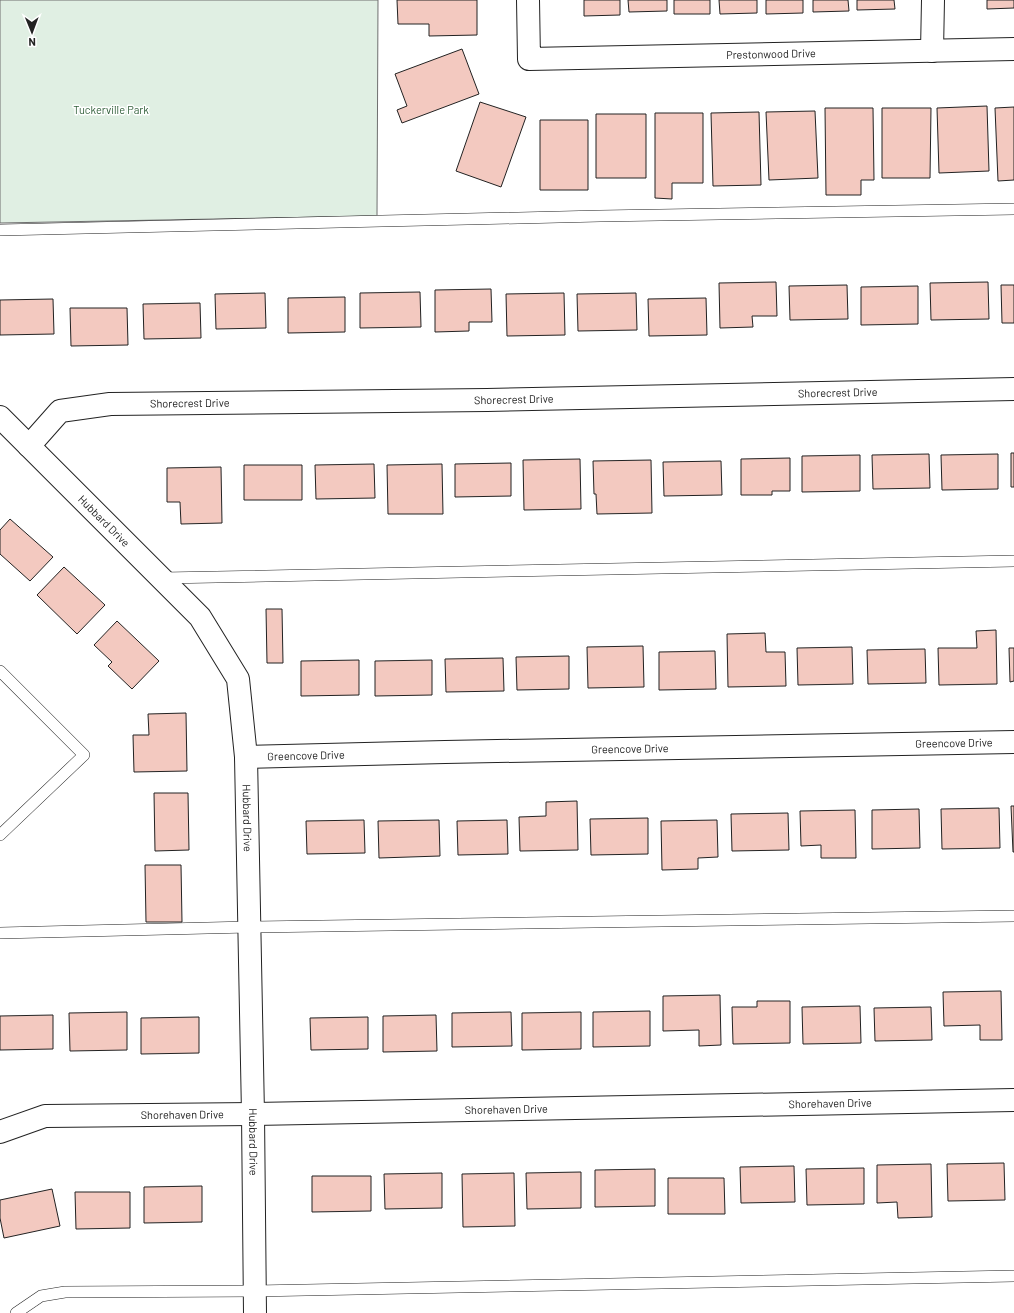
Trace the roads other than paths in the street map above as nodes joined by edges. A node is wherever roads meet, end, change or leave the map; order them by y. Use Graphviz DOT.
graph roads {
  1 [pos="528,0"];
  2 [pos="933,0"];
  3 [pos="1014,49"];
  4 [pos="932,50"];
  5 [pos="1014,209"];
  6 [pos="0,230"];
  7 [pos="1014,389"];
  8 [pos="0,417"];
  9 [pos="29,446"];
  10 [pos="1014,561"];
  11 [pos="161,578"];
  12 [pos="0,671"];
  13 [pos="1014,742"];
  14 [pos="246,758"];
  15 [pos="0,835"];
  16 [pos="1014,916"];
  17 [pos="249,927"];
  18 [pos="0,933"];
  19 [pos="1014,1100"];
  20 [pos="253,1114"];
  21 [pos="0,1132"];
  22 [pos="1014,1276"];
  23 [pos="255,1290"];
  24 [pos="16,1313"];
  25 [pos="255,1313"];
  1 -- 4 [label="street, Prestonwood Drive"];
  2 -- 4 [label="street"];
  3 -- 4 [label="street, Prestonwood Drive"];
  5 -- 6 [label="lane"];
  7 -- 9 [label="street, Shorecrest Drive"];
  8 -- 9 [label="street, Hubbard Drive"];
  9 -- 11 [label="street, Hubbard Drive"];
  10 -- 11 [label="lane"];
  11 -- 14 [label="street, Hubbard Drive"];
  12 -- 15 [label="lane"];
  13 -- 14 [label="street, Greencove Drive"];
  14 -- 17 [label="street, Hubbard Drive"];
  16 -- 17 [label="lane"];
  17 -- 18 [label="lane"];
  17 -- 20 [label="street, Hubbard Drive"];
  19 -- 20 [label="street, Shorehaven Drive"];
  20 -- 21 [label="street, Shorehaven Drive"];
  20 -- 23 [label="street, Hubbard Drive"];
  22 -- 23 [label="lane"];
  23 -- 24 [label="lane"];
  23 -- 25 [label="street, Hubbard Drive"];
}
